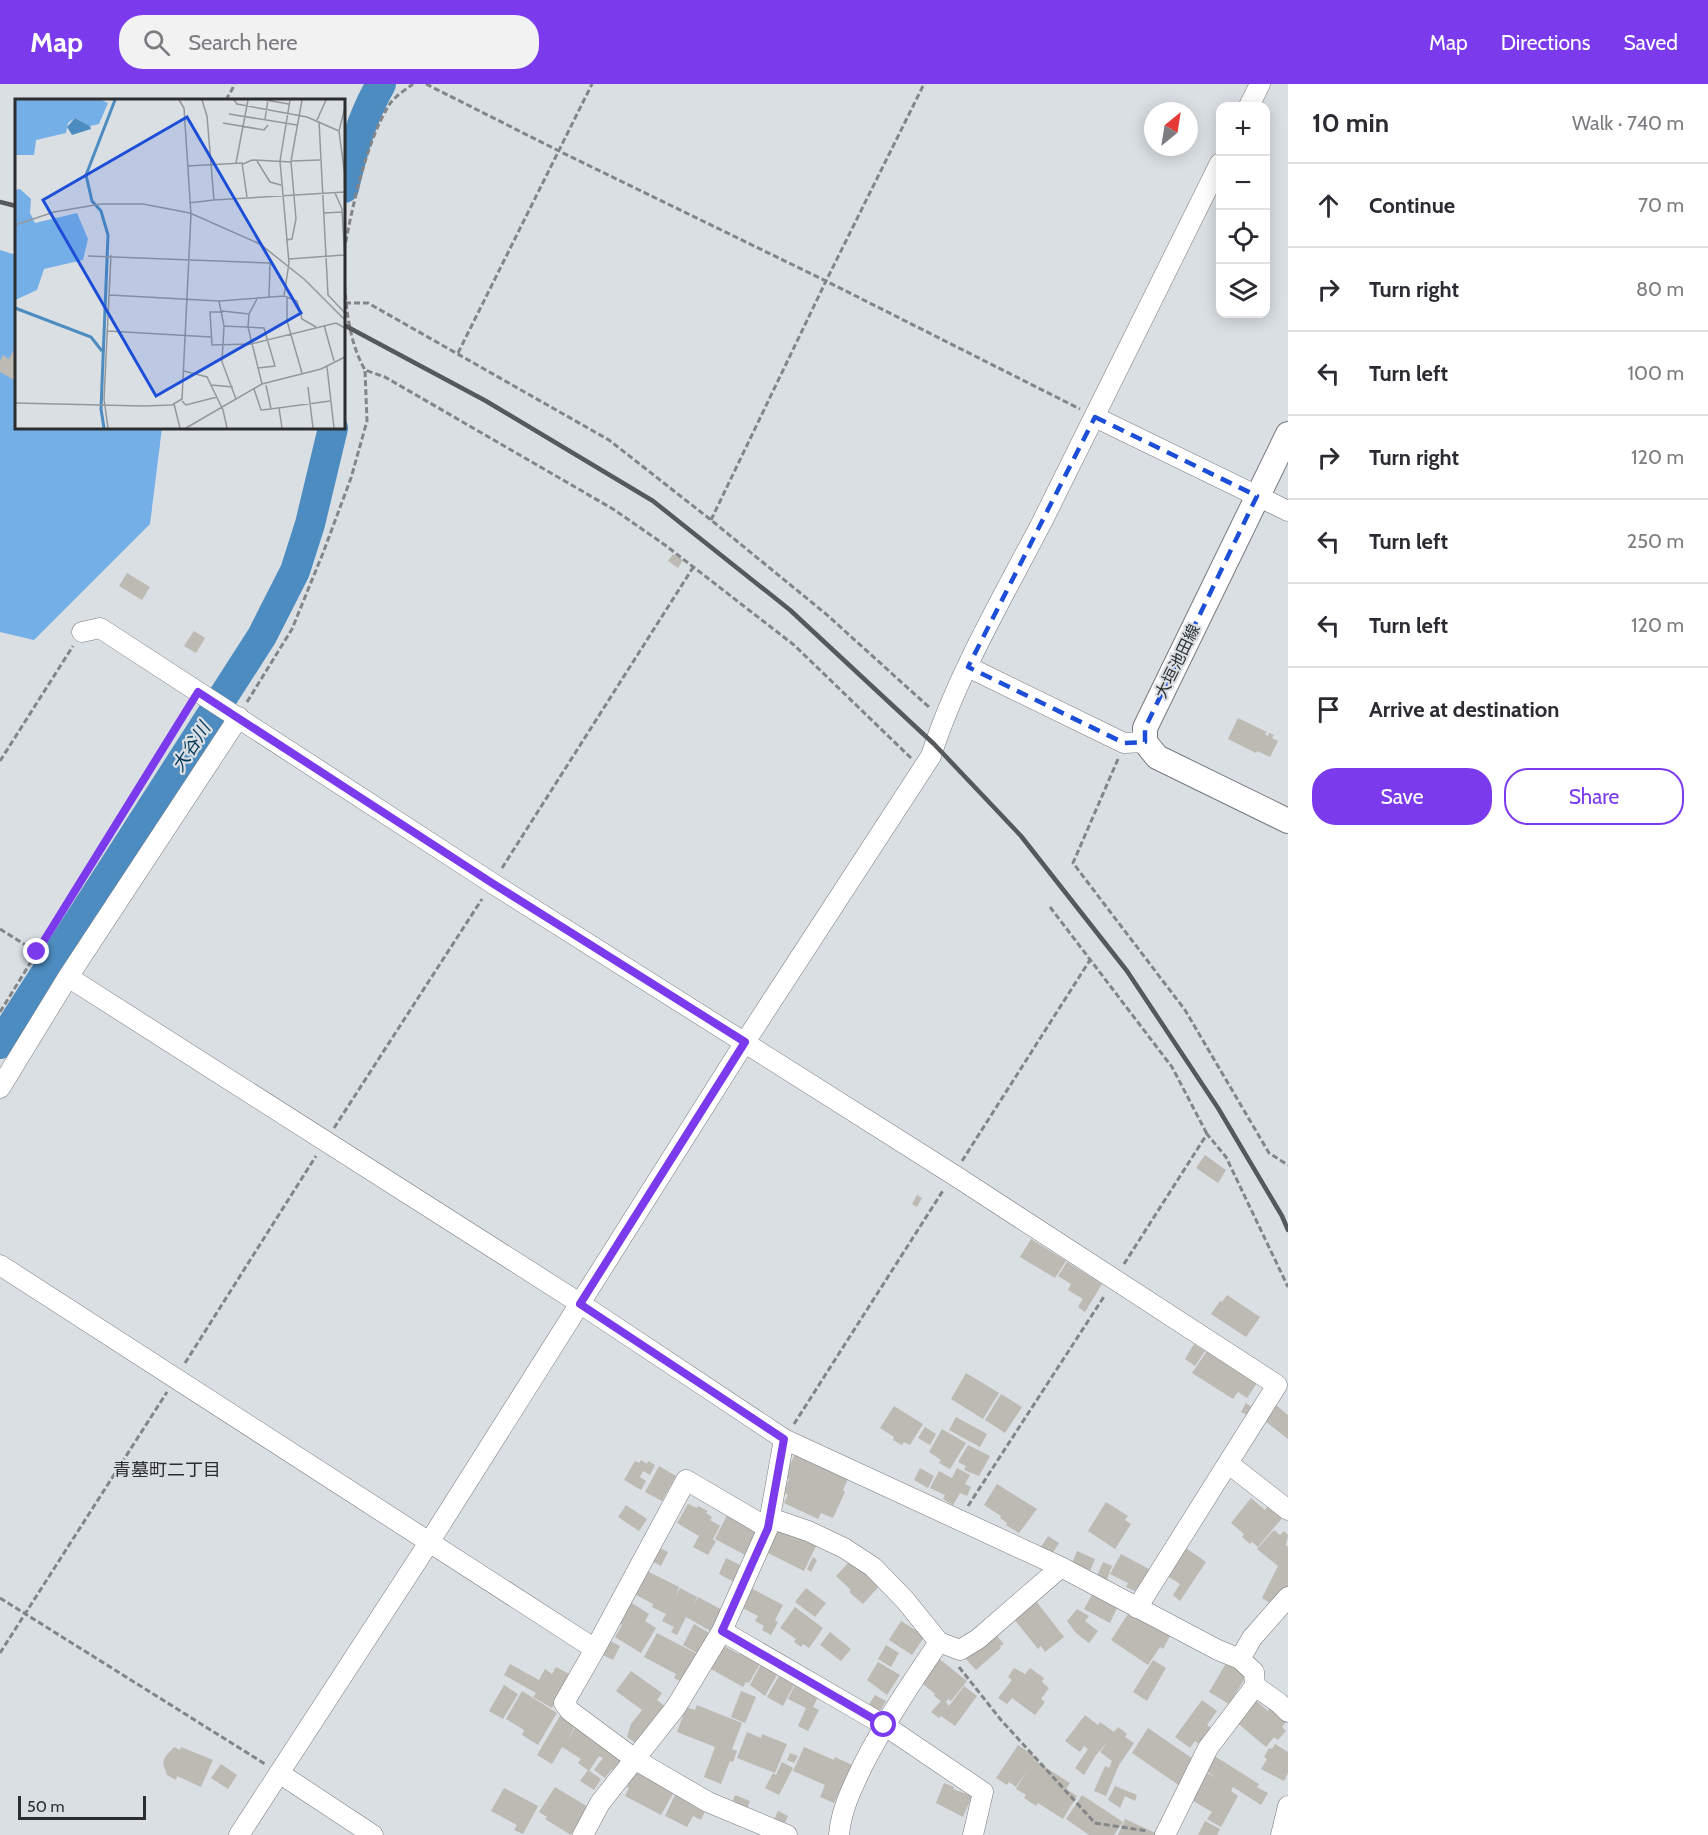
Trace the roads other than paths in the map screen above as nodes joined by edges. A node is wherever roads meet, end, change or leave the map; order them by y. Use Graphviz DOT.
graph roads {
  1 [pos="1260,84"];
  2 [pos="1251,102"];
  3 [pos="1216,173"];
  4 [pos="1095,417"];
  5 [pos="1288,434"];
  6 [pos="1257,496"];
  7 [pos="1288,511"];
  8 [pos="82,632"];
  9 [pos="968,667"];
  10 [pos="235,715"];
  11 [pos="1135,742"];
  12 [pos="1288,822"];
  13 [pos="68,977"];
  14 [pos="745,1042"];
  15 [pos="0,1088"];
  16 [pos="0,1264"];
  17 [pos="580,1304"];
  18 [pos="784,1439"];
  19 [pos="1229,1464"];
  20 [pos="1288,1510"];
  21 [pos="769,1523"];
  22 [pos="430,1540"];
  23 [pos="1061,1567"];
  24 [pos="1288,1597"];
  25 [pos="1137,1608"];
  26 [pos="722,1631"];
  27 [pos="939,1642"];
  28 [pos="595,1649"];
  29 [pos="1240,1659"];
  30 [pos="1255,1686"];
  31 [pos="1288,1712"];
  32 [pos="884,1725"];
  33 [pos="636,1760"];
  34 [pos="279,1773"];
  35 [pos="1288,1806"];
  36 [pos="239,1835"];
  37 [pos="373,1835"];
  38 [pos="583,1835"];
  39 [pos="787,1835"];
  40 [pos="839,1835"];
  41 [pos="973,1835"];
  42 [pos="1165,1835"];
  43 [pos="1281,1835"];
  1 -- 2 [label="street"];
  3 -- 4 [label="street"];
  4 -- 6 [label="street"];
  4 -- 9 [label="street"];
  5 -- 6 [label="main road, 大垣池田線"];
  6 -- 7 [label="street"];
  6 -- 11 [label="main road, 大垣池田線"];
  8 -- 10 [label="street"];
  9 -- 11 [label="street"];
  9 -- 14 [label="street"];
  10 -- 13 [label="street"];
  10 -- 14 [label="street"];
  11 -- 12 [label="main road"];
  13 -- 15 [label="street"];
  13 -- 17 [label="street"];
  14 -- 17 [label="street"];
  14 -- 19 [label="street"];
  16 -- 22 [label="street"];
  17 -- 18 [label="street"];
  17 -- 22 [label="street"];
  18 -- 21 [label="street"];
  18 -- 23 [label="street"];
  19 -- 20 [label="street"];
  19 -- 25 [label="street"];
  21 -- 26 [label="street"];
  21 -- 27 [label="street"];
  21 -- 28 [label="street"];
  22 -- 28 [label="street"];
  22 -- 34 [label="street"];
  23 -- 25 [label="street"];
  23 -- 27 [label="street"];
  24 -- 29 [label="street"];
  25 -- 29 [label="street"];
  26 -- 32 [label="street"];
  26 -- 33 [label="street"];
  27 -- 32 [label="street"];
  28 -- 33 [label="street"];
  29 -- 30 [label="street"];
  30 -- 31 [label="street"];
  30 -- 42 [label="street"];
  32 -- 40 [label="street"];
  32 -- 41 [label="street"];
  33 -- 38 [label="street"];
  33 -- 39 [label="street"];
  34 -- 36 [label="street"];
  34 -- 37 [label="street"];
  35 -- 43 [label="street"];
}
